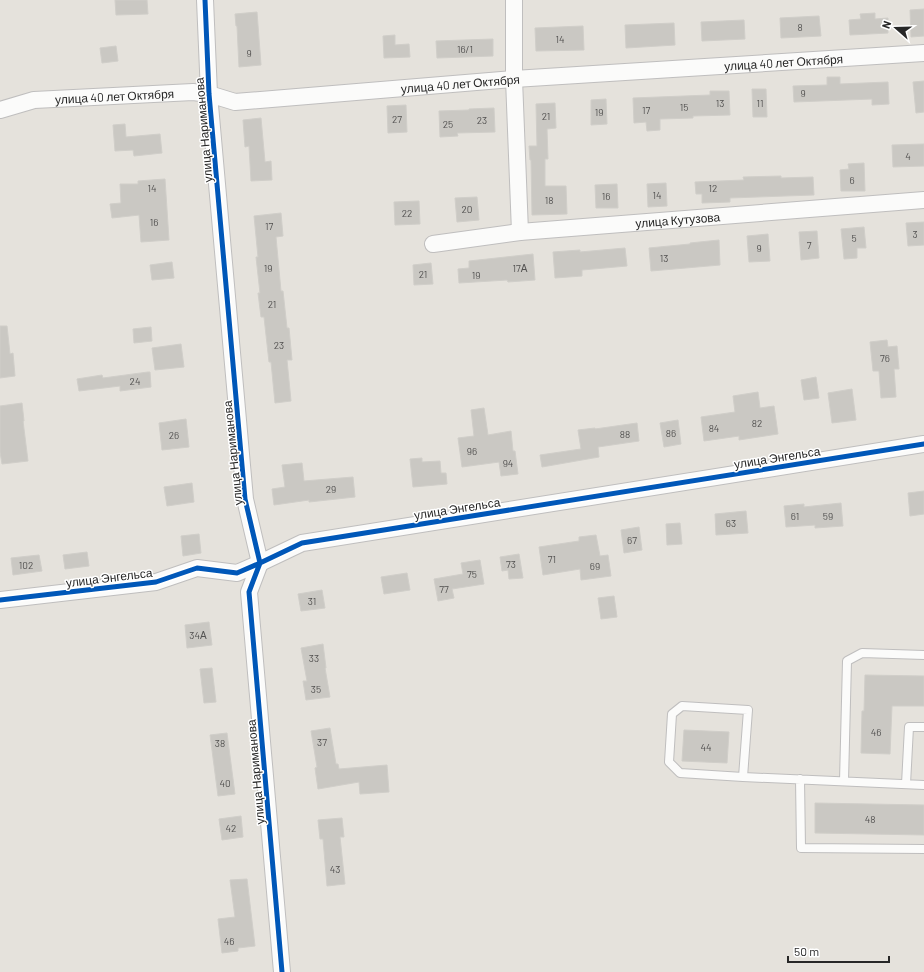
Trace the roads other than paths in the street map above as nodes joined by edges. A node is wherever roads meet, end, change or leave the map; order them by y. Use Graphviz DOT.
graph roads {
  1 [pos="205,0"];
  2 [pos="514,0"];
  3 [pos="924,53"];
  4 [pos="514,79"];
  5 [pos="209,94"];
  6 [pos="0,110"];
  7 [pos="924,200"];
  8 [pos="520,232"];
  9 [pos="433,244"];
  10 [pos="924,444"];
  11 [pos="260,563"];
  12 [pos="0,600"];
  13 [pos="924,654"];
  14 [pos="924,727"];
  15 [pos="743,777"];
  16 [pos="800,779"];
  17 [pos="844,781"];
  18 [pos="906,784"];
  19 [pos="924,785"];
  20 [pos="924,849"];
  21 [pos="282,972"];
  1 -- 5 [label="street, улица Нариманова"];
  2 -- 4 [label="street"];
  3 -- 4 [label="street, улица 40 лет Октября"];
  4 -- 5 [label="street, улица 40 лет Октября"];
  4 -- 8 [label="street"];
  5 -- 6 [label="street, улица 40 лет Октября"];
  5 -- 11 [label="street, улица Нариманова"];
  7 -- 8 [label="street, улица Кутузова"];
  8 -- 9 [label="street, улица Кутузова"];
  10 -- 11 [label="street, улица Энгельса"];
  11 -- 12 [label="street, улица Энгельса"];
  11 -- 21 [label="street, улица Нариманова"];
  13 -- 17 [label="lane"];
  14 -- 18 [label="lane"];
  15 -- 15 [label="lane"];
  15 -- 16 [label="lane"];
  16 -- 17 [label="lane"];
  16 -- 20 [label="lane"];
  17 -- 18 [label="lane"];
  18 -- 19 [label="lane"];
}
